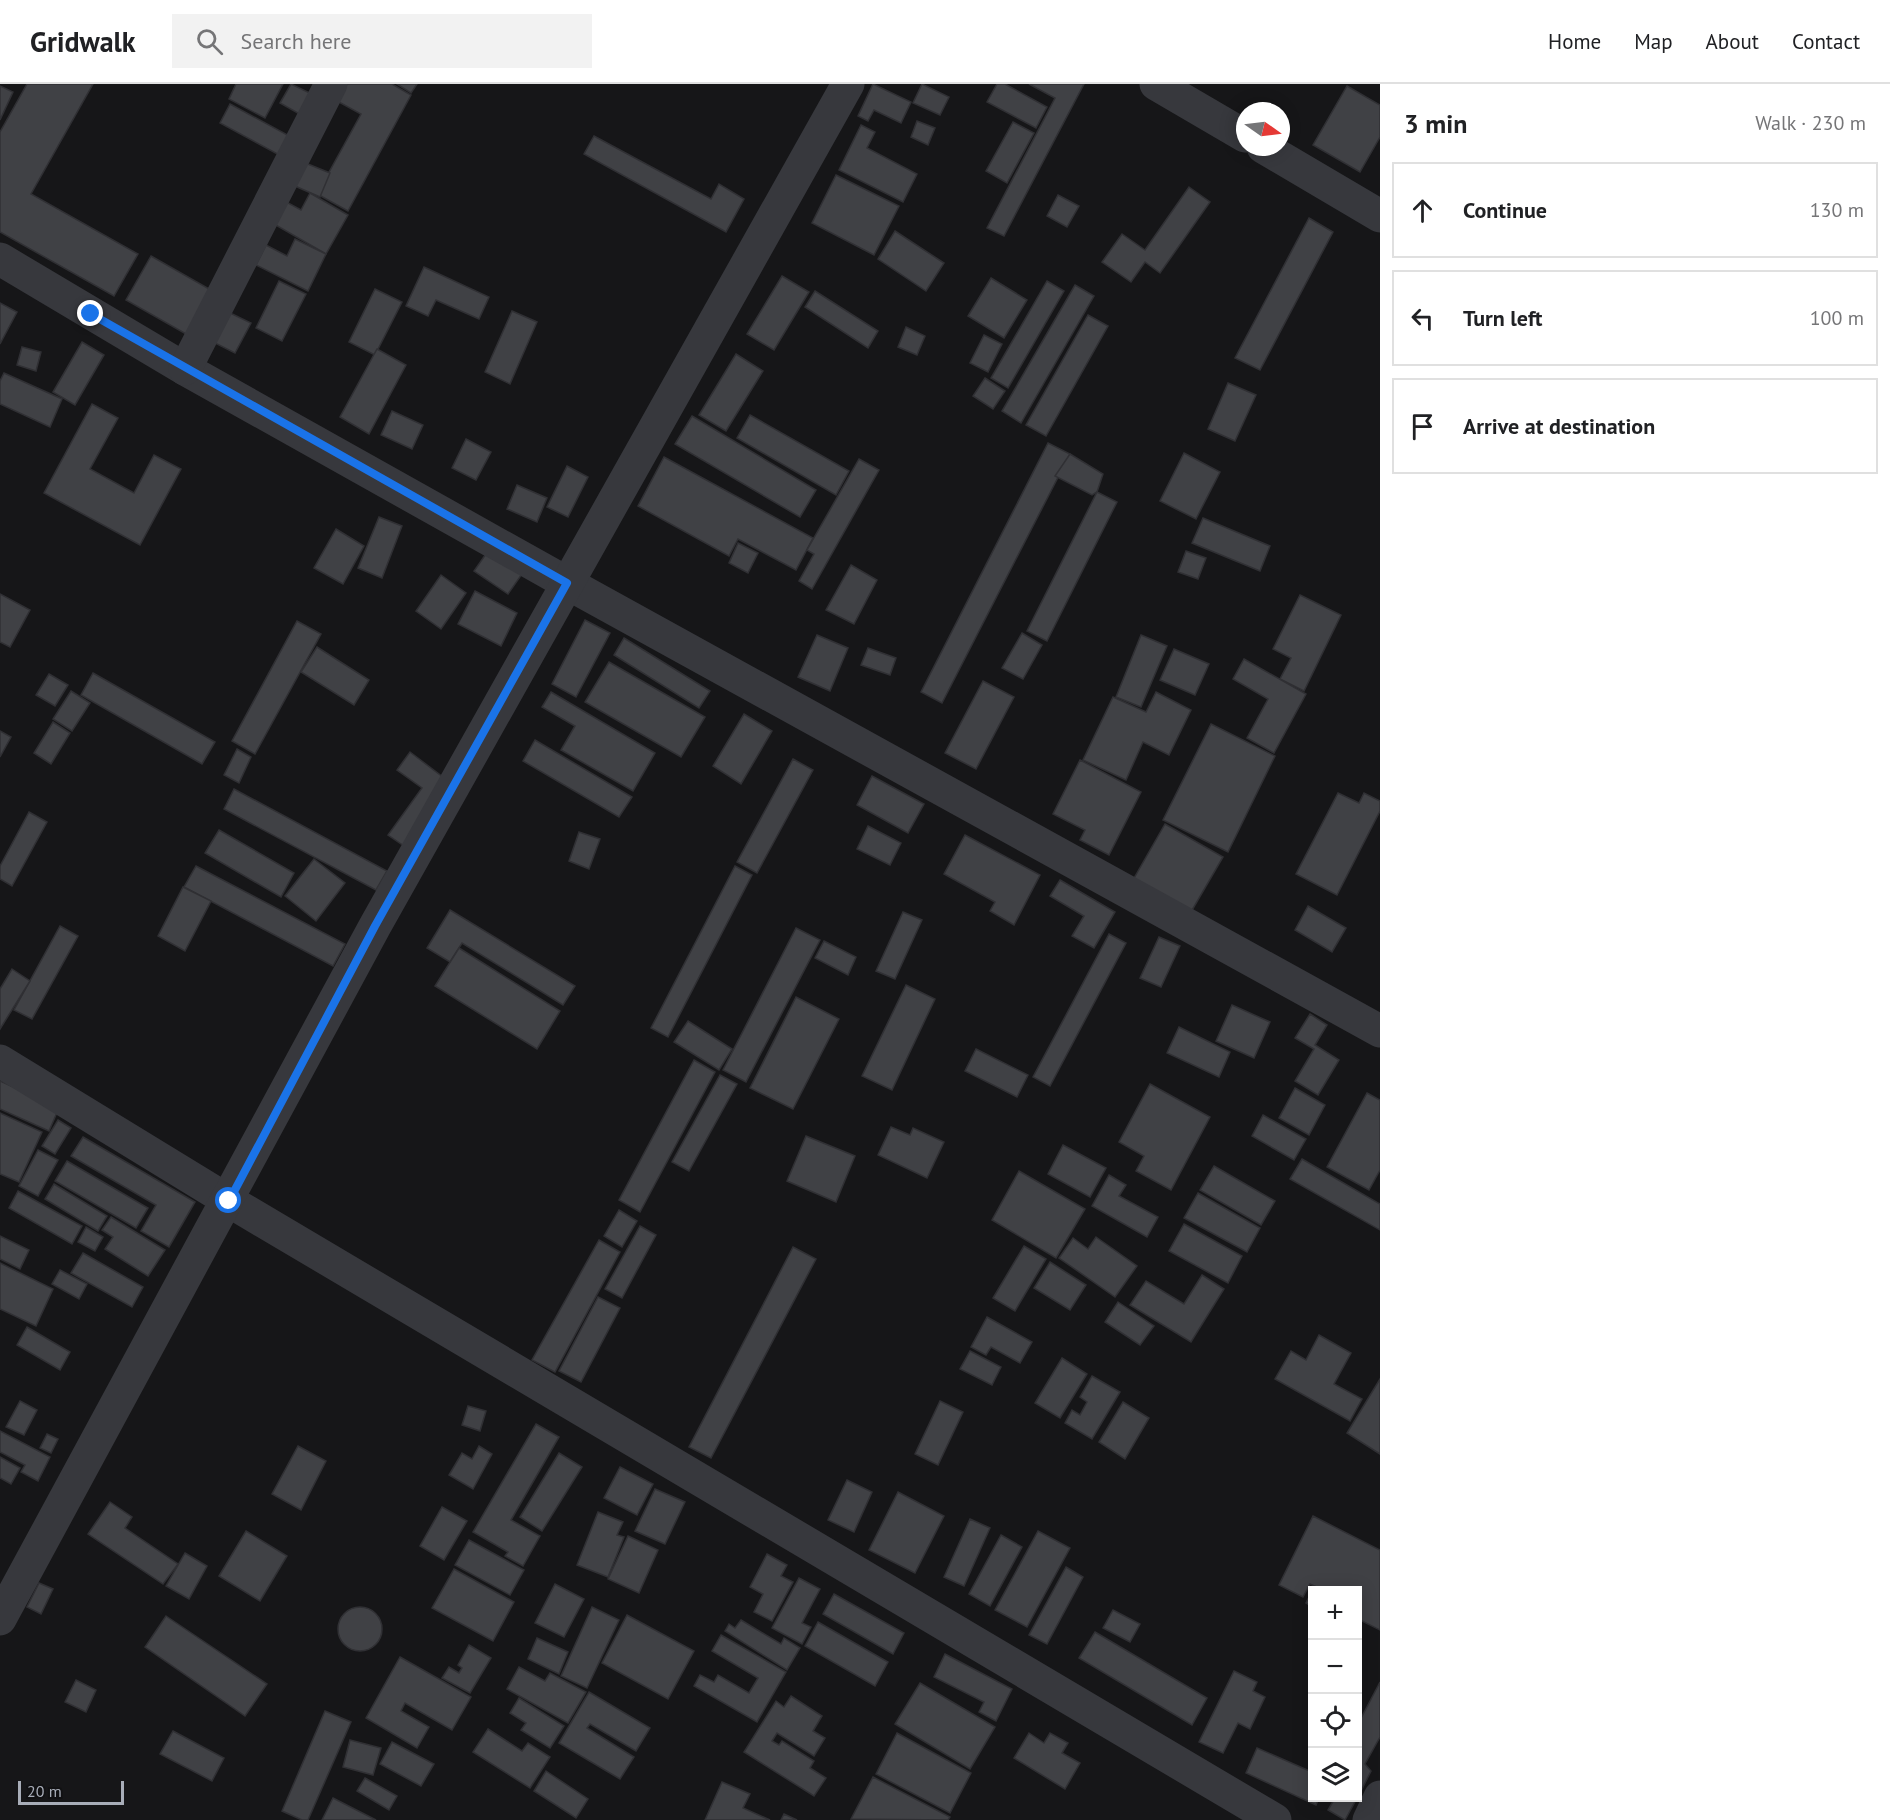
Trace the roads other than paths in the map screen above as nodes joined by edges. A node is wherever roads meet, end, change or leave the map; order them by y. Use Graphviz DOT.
graph roads {
  1 [pos="331,84"];
  2 [pos="848,84"];
  3 [pos="1156,84"];
  4 [pos="1236,131"];
  5 [pos="1278,156"];
  6 [pos="1380,216"];
  7 [pos="0,259"];
  8 [pos="185,369"];
  9 [pos="567,583"];
  10 [pos="1380,1031"];
  11 [pos="0,1061"];
  12 [pos="229,1201"];
  13 [pos="0,1619"];
  14 [pos="1380,1797"];
  15 [pos="1275,1820"];
  16 [pos="1369,1820"];
  1 -- 8 [label="street"];
  2 -- 9 [label="street"];
  3 -- 4 [label="street"];
  5 -- 6 [label="street"];
  7 -- 8 [label="street"];
  8 -- 9 [label="street"];
  9 -- 10 [label="street"];
  9 -- 12 [label="street"];
  11 -- 12 [label="street"];
  12 -- 13 [label="street"];
  12 -- 15 [label="street"];
  14 -- 16 [label="street"];
}
